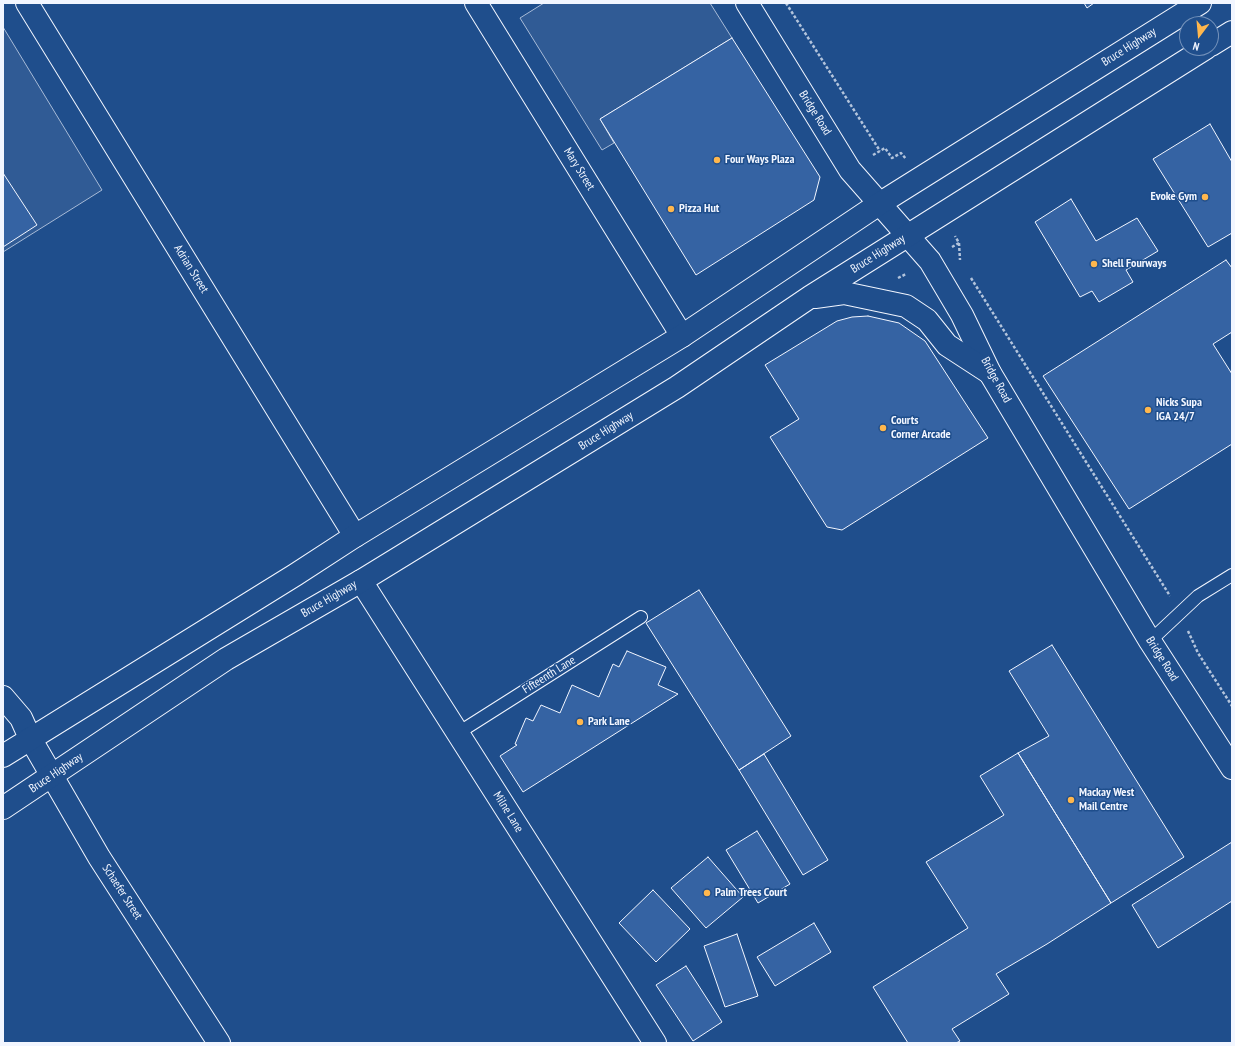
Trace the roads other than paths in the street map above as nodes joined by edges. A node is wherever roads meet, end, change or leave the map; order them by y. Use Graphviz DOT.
graph roads {
  1 [pos="27,3"];
  2 [pos="476,3"];
  3 [pos="747,3"];
  4 [pos="1200,3"];
  5 [pos="1232,32"];
  6 [pos="1219,40"];
  7 [pos="1193,56"];
  8 [pos="879,204"];
  9 [pos="908,236"];
  10 [pos="810,297"];
  11 [pos="682,336"];
  12 [pos="990,373"];
  13 [pos="355,536"];
  14 [pos="1232,575"];
  15 [pos="361,581"];
  16 [pos="641,617"];
  17 [pos="1150,641"];
  18 [pos="3,697"];
  19 [pos="458,733"];
  20 [pos="30,738"];
  21 [pos="3,756"];
  22 [pos="1232,768"];
  23 [pos="50,776"];
  24 [pos="3,808"];
  25 [pos="219,1043"];
  26 [pos="655,1043"];
  1 -- 13 [label="main road, Adrian Street"];
  2 -- 11 [label="main road, Mary Street"];
  3 -- 8 [label="main road, Bridge Road"];
  4 -- 8 [label="main road, Bruce Highway"];
  5 -- 6 [label="main road"];
  7 -- 9 [label="main road, Bruce Highway"];
  8 -- 9 [label="main road, Bridge Road"];
  8 -- 11 [label="main road, Bruce Highway"];
  9 -- 10 [label="main road, Bruce Highway"];
  9 -- 12 [label="main road, Bridge Road"];
  10 -- 12 [label="main road"];
  10 -- 15 [label="main road, Bruce Highway"];
  11 -- 13 [label="main road, Bruce Highway"];
  12 -- 17 [label="main road, Bridge Road"];
  13 -- 20 [label="main road, Bruce Highway"];
  14 -- 17 [label="lane"];
  15 -- 19 [label="main road, Milne Lane"];
  15 -- 23 [label="main road, Bruce Highway"];
  16 -- 19 [label="lane, Fifteenth Lane"];
  17 -- 22 [label="main road, Bridge Road"];
  18 -- 20 [label="main road, Schaefer Street"];
  19 -- 26 [label="main road, Milne Lane"];
  20 -- 21 [label="main road, Bruce Highway"];
  20 -- 23 [label="main road, Schaefer Street"];
  23 -- 24 [label="main road, Bruce Highway"];
  23 -- 25 [label="main road, Schaefer Street"];
}
